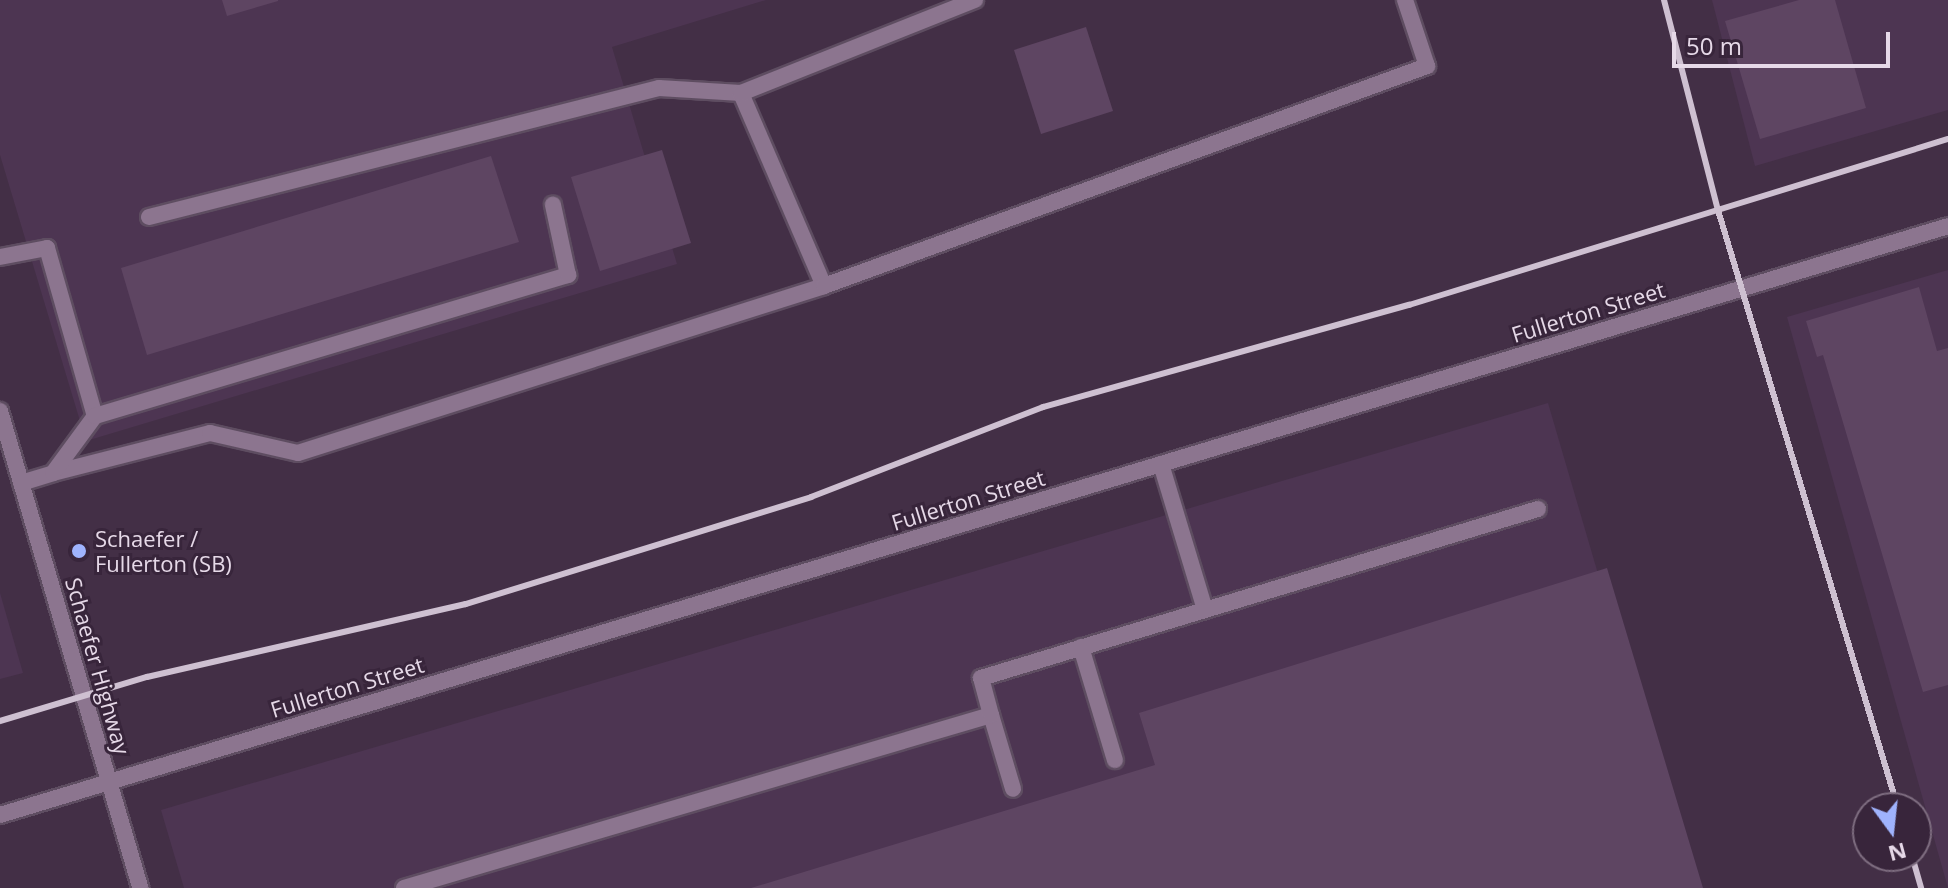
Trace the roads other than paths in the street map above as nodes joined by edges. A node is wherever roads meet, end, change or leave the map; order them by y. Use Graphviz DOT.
graph roads {
  1 [pos="975,0"];
  2 [pos="1405,0"];
  3 [pos="741,93"];
  4 [pos="553,205"];
  5 [pos="149,217"];
  6 [pos="1948,226"];
  7 [pos="0,257"];
  8 [pos="824,286"];
  9 [pos="0,411"];
  10 [pos="95,416"];
  11 [pos="1161,464"];
  12 [pos="53,473"];
  13 [pos="21,483"];
  14 [pos="1538,509"];
  15 [pos="1205,610"];
  16 [pos="1081,647"];
  17 [pos="991,715"];
  18 [pos="1115,760"];
  19 [pos="109,782"];
  20 [pos="1013,789"];
  21 [pos="0,815"];
  22 [pos="140,888"];
  23 [pos="404,888"];
  1 -- 3 [label="street"];
  2 -- 8 [label="street"];
  3 -- 5 [label="street"];
  3 -- 8 [label="street"];
  4 -- 10 [label="street"];
  6 -- 11 [label="street, Fullerton Street"];
  7 -- 10 [label="street"];
  8 -- 12 [label="street"];
  9 -- 13 [label="street, Schaefer Highway"];
  10 -- 12 [label="street"];
  11 -- 15 [label="street"];
  11 -- 19 [label="street, Fullerton Street"];
  12 -- 13 [label="street"];
  13 -- 19 [label="street, Schaefer Highway"];
  14 -- 15 [label="street"];
  15 -- 16 [label="street"];
  16 -- 17 [label="street"];
  16 -- 18 [label="street"];
  17 -- 20 [label="street"];
  17 -- 23 [label="street"];
  19 -- 21 [label="street, Fullerton Street"];
  19 -- 22 [label="street, Schaefer Highway"];
}
